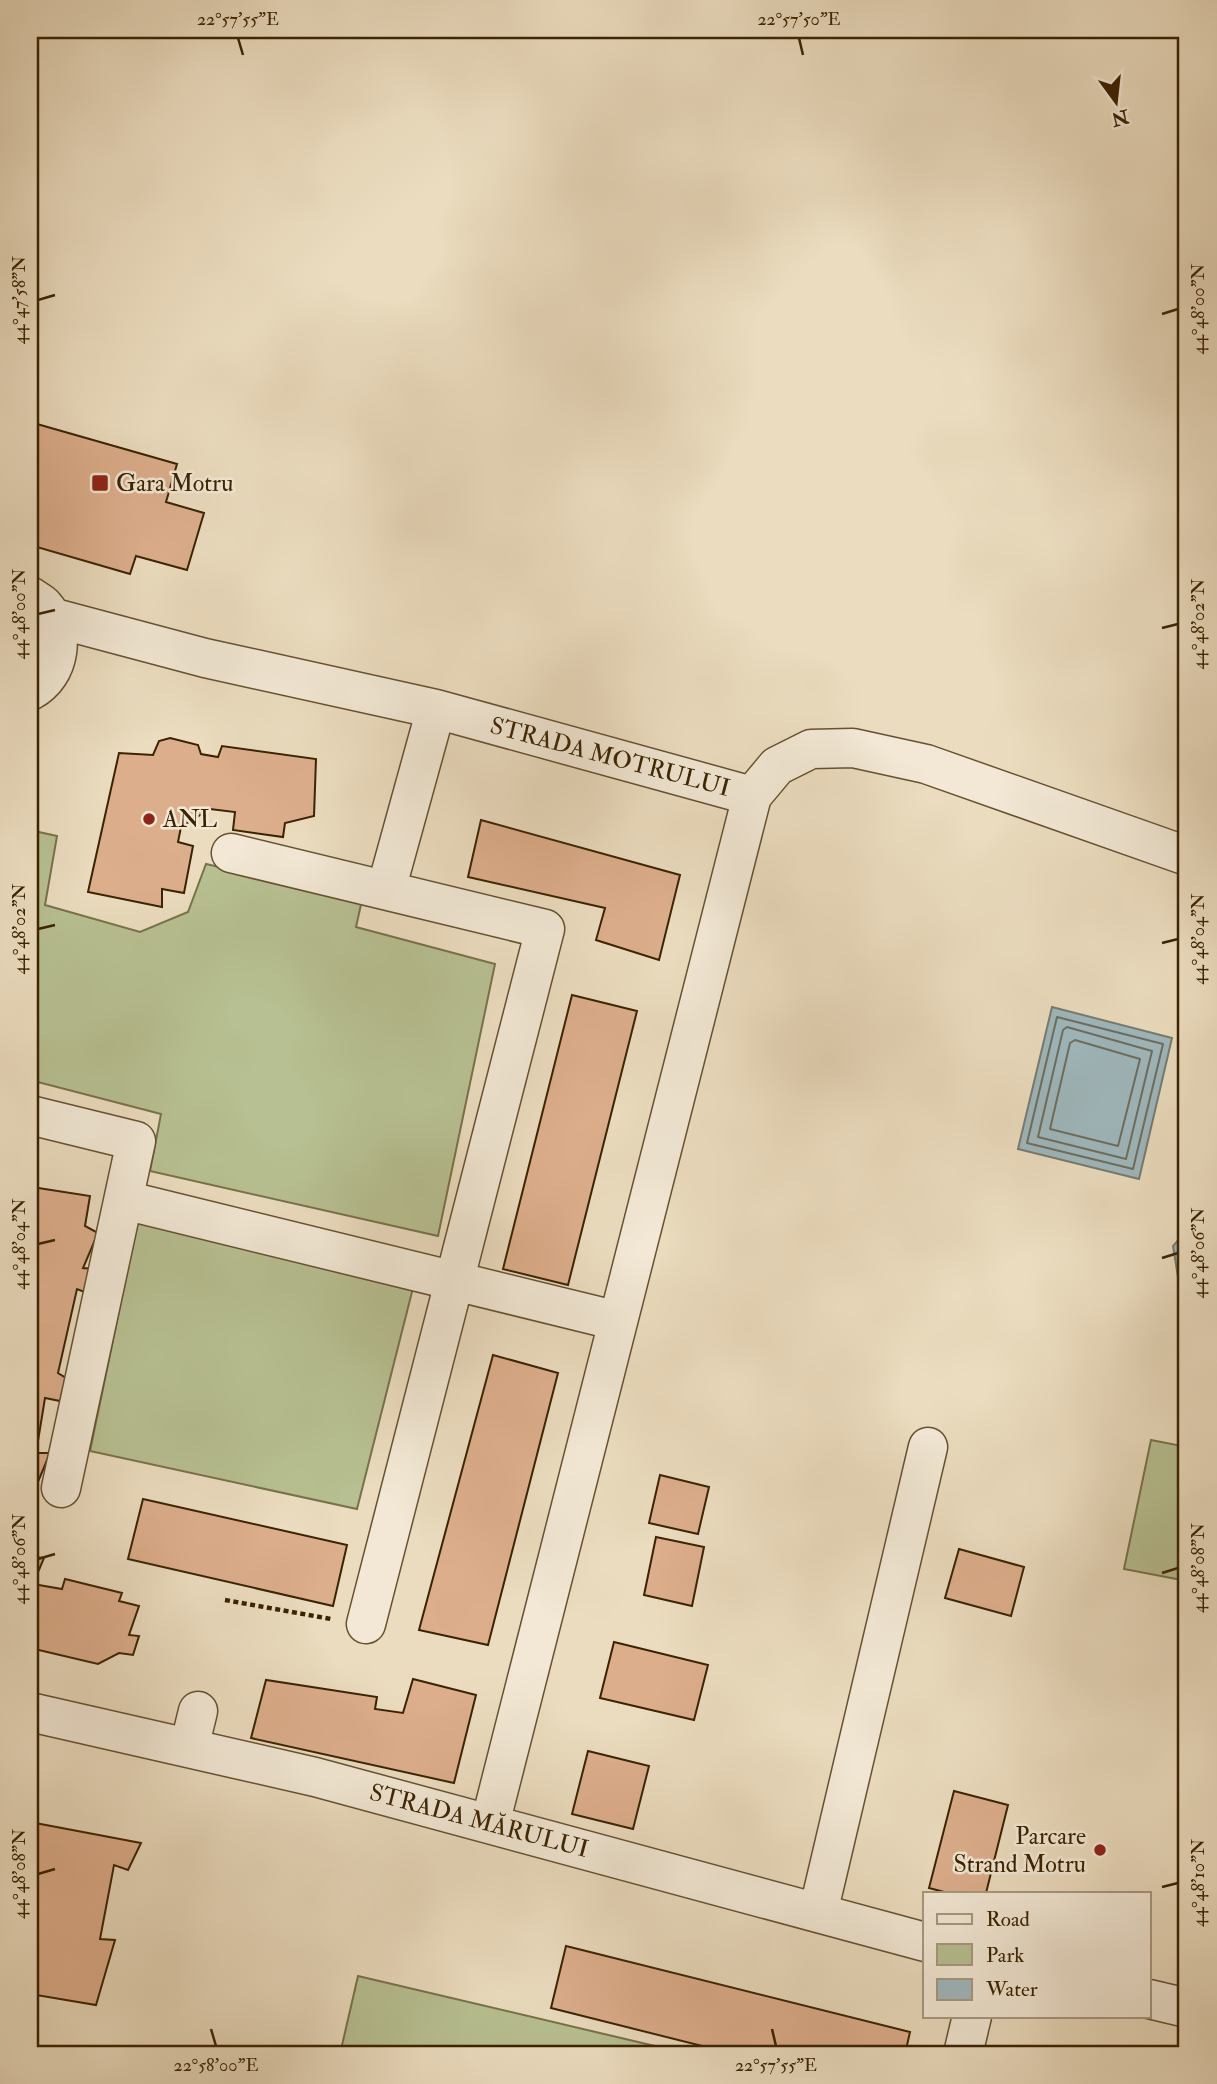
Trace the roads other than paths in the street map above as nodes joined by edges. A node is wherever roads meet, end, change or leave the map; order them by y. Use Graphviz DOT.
graph roads {
  1 [pos="40,607"];
  2 [pos="30,691"];
  3 [pos="436,709"];
  4 [pos="752,796"];
  5 [pos="231,853"];
  6 [pos="1187,856"];
  7 [pos="386,890"];
  8 [pos="30,1115"];
  9 [pos="124,1200"];
  10 [pos="455,1282"];
  11 [pos="618,1321"];
  12 [pos="928,1447"];
  13 [pos="61,1488"];
  14 [pos="366,1624"];
  15 [pos="198,1711"];
  16 [pos="30,1712"];
  17 [pos="189,1748"];
  18 [pos="490,1824"];
  19 [pos="818,1913"];
  20 [pos="923,1941"];
  21 [pos="1150,1999"];
  22 [pos="1187,2008"];
  23 [pos="972,2018"];
  24 [pos="964,2054"];
  1 -- 2 [label="street"];
  1 -- 3 [label="street, STRADA MOTRULUI"];
  3 -- 4 [label="street, STRADA MOTRULUI"];
  3 -- 7 [label="street"];
  4 -- 6 [label="street, STRADA MOTRULUI"];
  4 -- 11 [label="street"];
  5 -- 7 [label="street"];
  7 -- 10 [label="street"];
  8 -- 9 [label="street"];
  9 -- 10 [label="street"];
  9 -- 13 [label="street"];
  10 -- 11 [label="street"];
  10 -- 14 [label="street"];
  11 -- 18 [label="street"];
  12 -- 19 [label="street"];
  15 -- 17 [label="street"];
  16 -- 17 [label="street, STRADA MĂRULUI"];
  17 -- 18 [label="street, STRADA MĂRULUI"];
  18 -- 19 [label="street, STRADA MĂRULUI"];
  19 -- 20 [label="street, STRADA MĂRULUI"];
  21 -- 22 [label="street"];
  23 -- 24 [label="street"];
}
